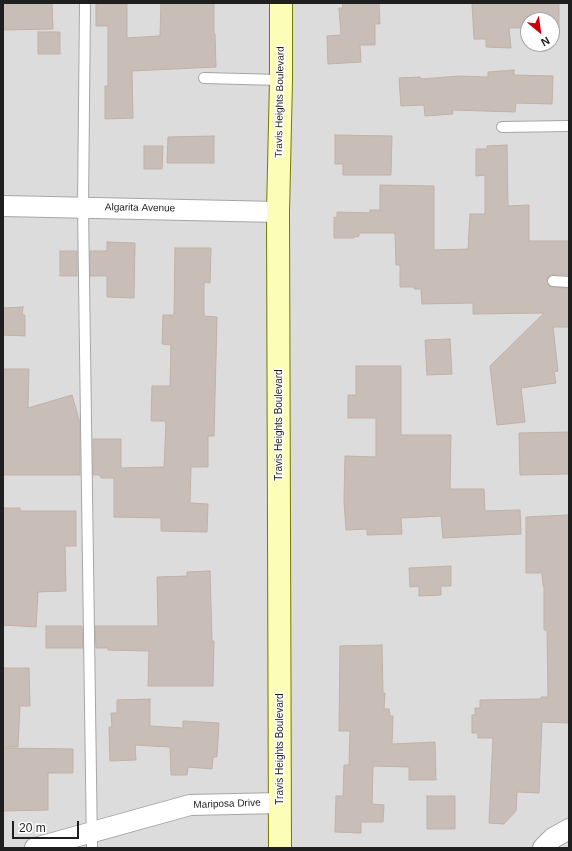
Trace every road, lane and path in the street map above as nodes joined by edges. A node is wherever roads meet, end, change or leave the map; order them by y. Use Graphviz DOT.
graph roads {
  1 [pos="85,3"];
  2 [pos="281,3"];
  3 [pos="204,78"];
  4 [pos="281,80"];
  5 [pos="569,126"];
  6 [pos="502,127"];
  7 [pos="3,206"];
  8 [pos="83,207"];
  9 [pos="278,212"];
  10 [pos="553,281"];
  11 [pos="569,282"];
  12 [pos="280,802"];
  13 [pos="569,829"];
  14 [pos="92,840"];
  15 [pos="35,848"];
  16 [pos="280,848"];
  17 [pos="543,848"];
  1 -- 8 [label="lane"];
  2 -- 4 [label="street, Travis Heights Boulevard"];
  3 -- 4 [label="lane"];
  4 -- 9 [label="street, Travis Heights Boulevard"];
  5 -- 6 [label="lane"];
  7 -- 8 [label="street, Algarita Avenue"];
  8 -- 9 [label="street, Algarita Avenue"];
  8 -- 14 [label="lane"];
  9 -- 12 [label="street, Travis Heights Boulevard"];
  10 -- 11 [label="lane"];
  12 -- 14 [label="street, Mariposa Drive"];
  12 -- 16 [label="street, Travis Heights Boulevard"];
  13 -- 17 [label="street"];
  14 -- 15 [label="street, Mariposa Drive"];
}
